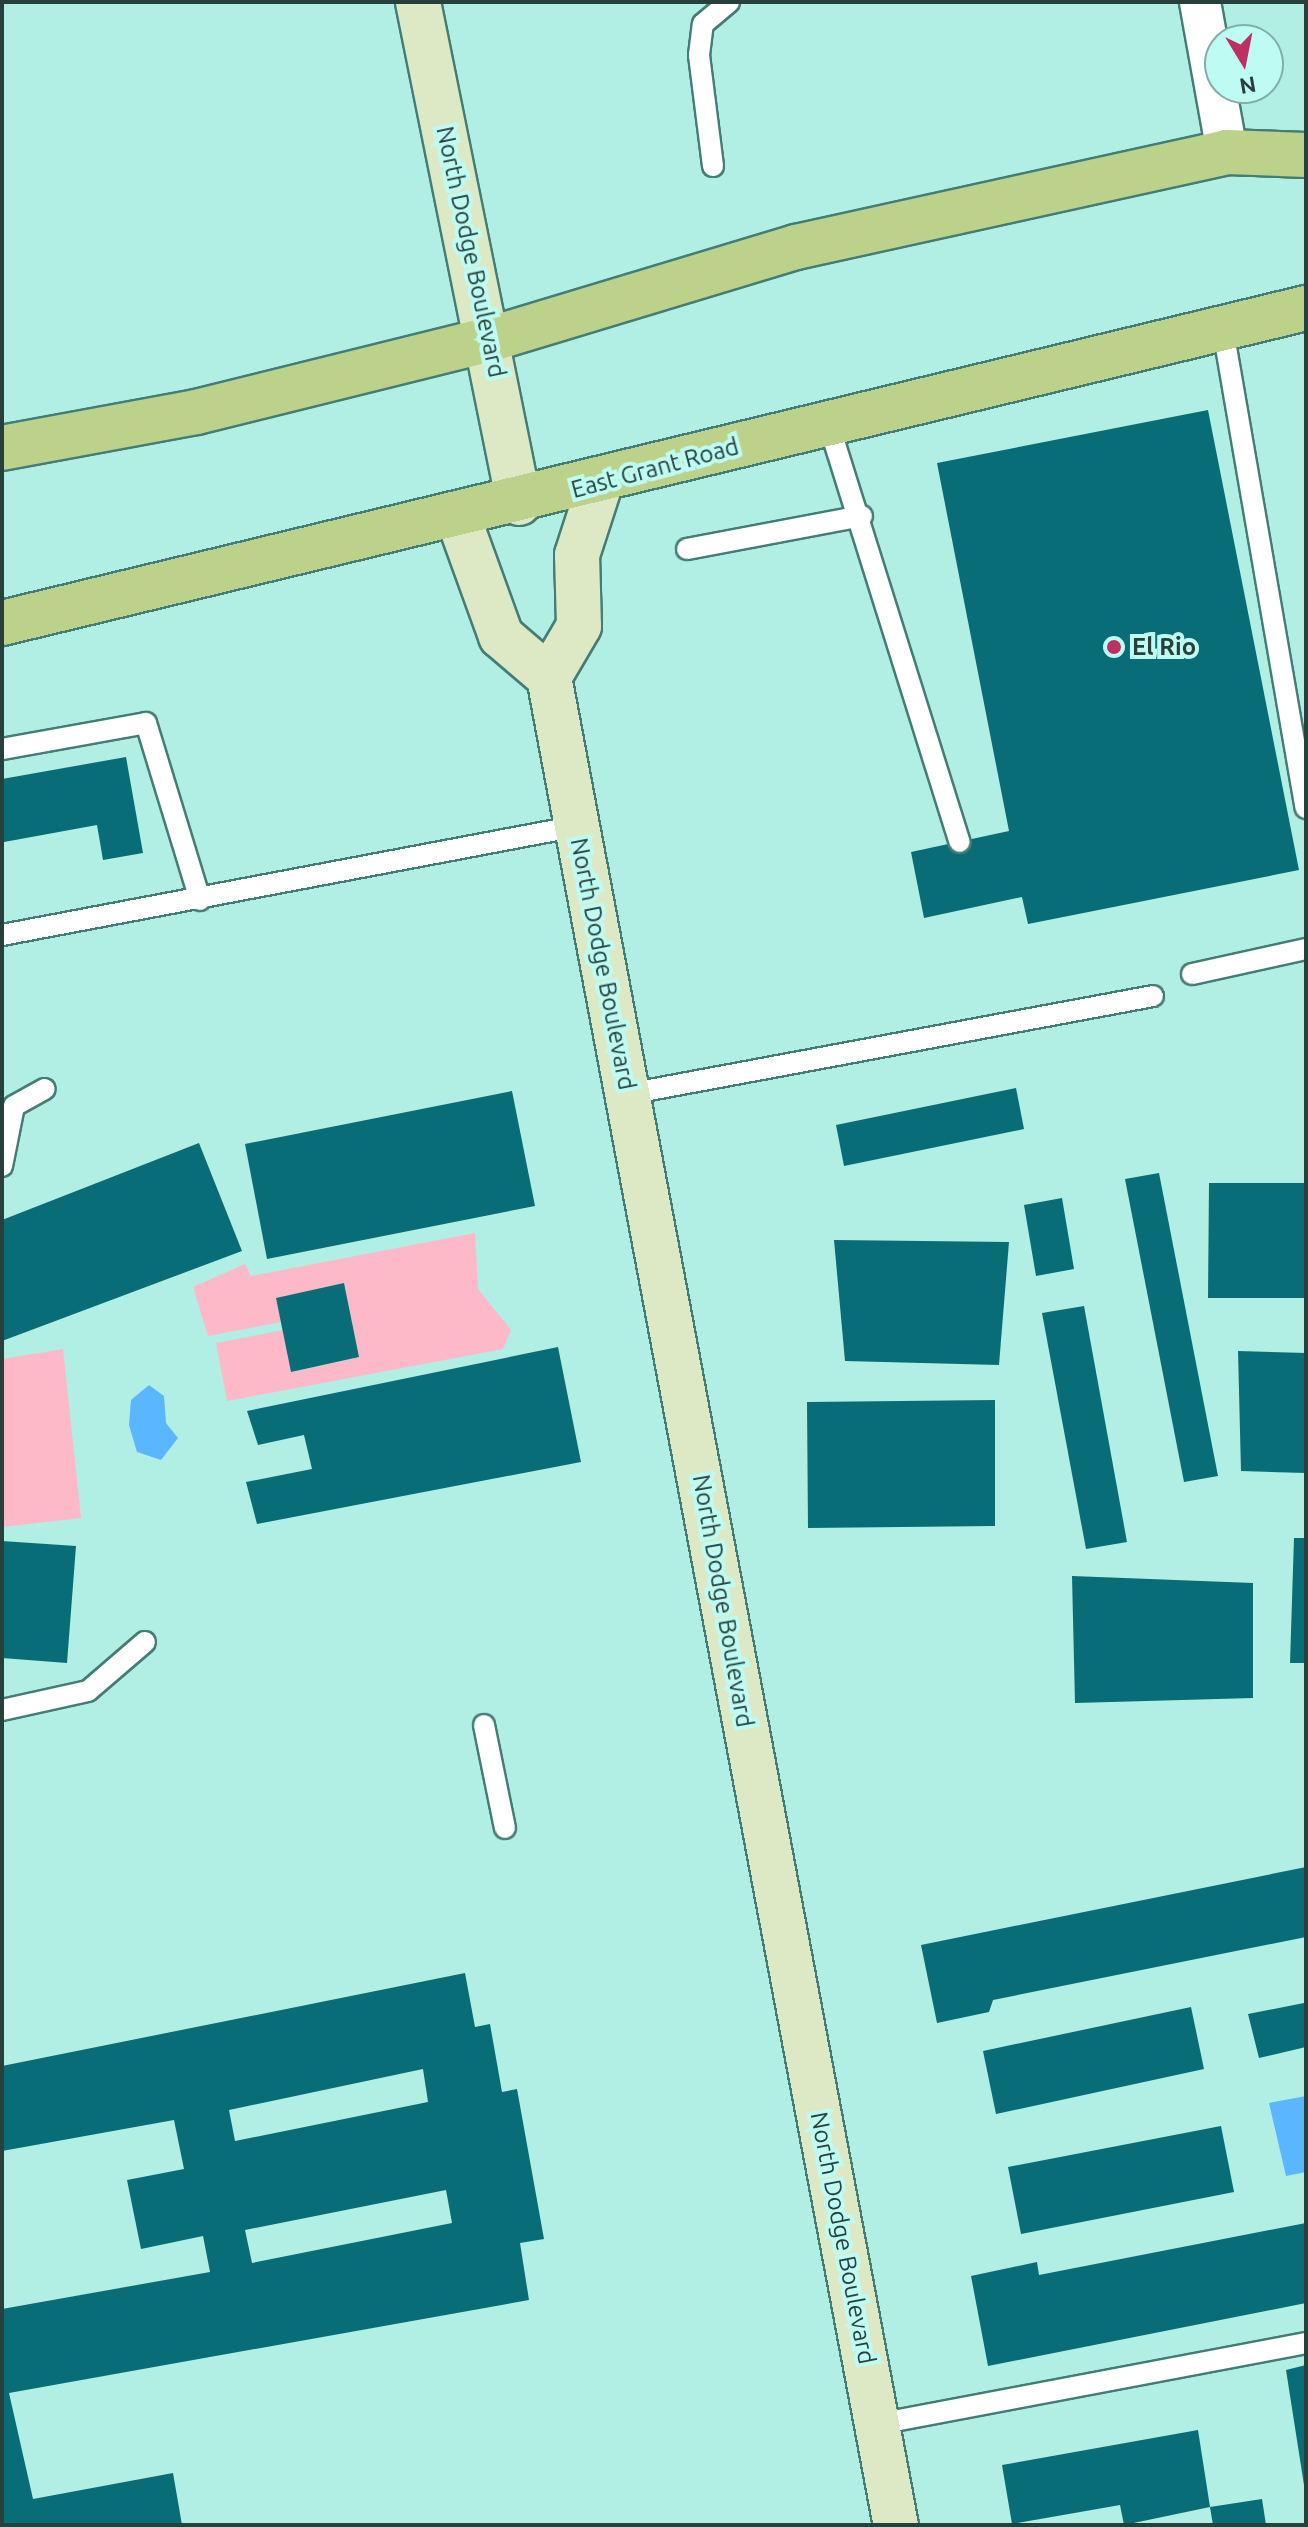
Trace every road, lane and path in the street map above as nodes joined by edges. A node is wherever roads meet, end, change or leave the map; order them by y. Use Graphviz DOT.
graph roads {
  1 [pos="418,2"];
  2 [pos="729,2"];
  3 [pos="1200,2"];
  4 [pos="1227,152"];
  5 [pos="1306,155"];
  6 [pos="713,166"];
  7 [pos="1306,308"];
  8 [pos="1222,324"];
  9 [pos="491,339"];
  10 [pos="828,422"];
  11 [pos="2,448"];
  12 [pos="601,481"];
  13 [pos="519,503"];
  14 [pos="862,516"];
  15 [pos="458,517"];
  16 [pos="687,549"];
  17 [pos="2,623"];
  18 [pos="549,677"];
  19 [pos="2,749"];
  20 [pos="1306,808"];
  21 [pos="578,826"];
  22 [pos="960,842"];
  23 [pos="200,900"];
  24 [pos="2,935"];
  25 [pos="1306,949"];
  26 [pos="1192,974"];
  27 [pos="1153,996"];
  28 [pos="45,1089"];
  29 [pos="628,1094"];
  30 [pos="2,1166"];
  31 [pos="145,1642"];
  32 [pos="2,1710"];
  33 [pos="484,1725"];
  34 [pos="505,1828"];
  35 [pos="1306,2343"];
  36 [pos="878,2424"];
  37 [pos="896,2525"];
  1 -- 9 [label="street, North Dodge Boulevard"];
  2 -- 6 [label="lane"];
  3 -- 4 [label="street"];
  4 -- 5 [label="main road"];
  4 -- 9 [label="main road"];
  7 -- 8 [label="main road, East Grant Road"];
  8 -- 10 [label="main road, East Grant Road"];
  8 -- 20 [label="lane"];
  9 -- 11 [label="main road"];
  9 -- 13 [label="street, North Dodge Boulevard"];
  10 -- 12 [label="main road, East Grant Road"];
  10 -- 14 [label="lane"];
  12 -- 13 [label="main road, East Grant Road"];
  12 -- 18 [label="street"];
  13 -- 15 [label="main road, East Grant Road"];
  14 -- 16 [label="lane"];
  14 -- 22 [label="lane"];
  15 -- 17 [label="main road, East Grant Road"];
  15 -- 18 [label="street"];
  18 -- 21 [label="street, North Dodge Boulevard"];
  19 -- 23 [label="lane"];
  21 -- 23 [label="lane"];
  21 -- 29 [label="street, North Dodge Boulevard"];
  23 -- 24 [label="lane"];
  25 -- 26 [label="lane"];
  27 -- 29 [label="lane"];
  28 -- 30 [label="lane"];
  29 -- 36 [label="street, North Dodge Boulevard"];
  31 -- 32 [label="lane"];
  33 -- 34 [label="lane"];
  35 -- 36 [label="lane"];
  36 -- 37 [label="street, North Dodge Boulevard"];
}
